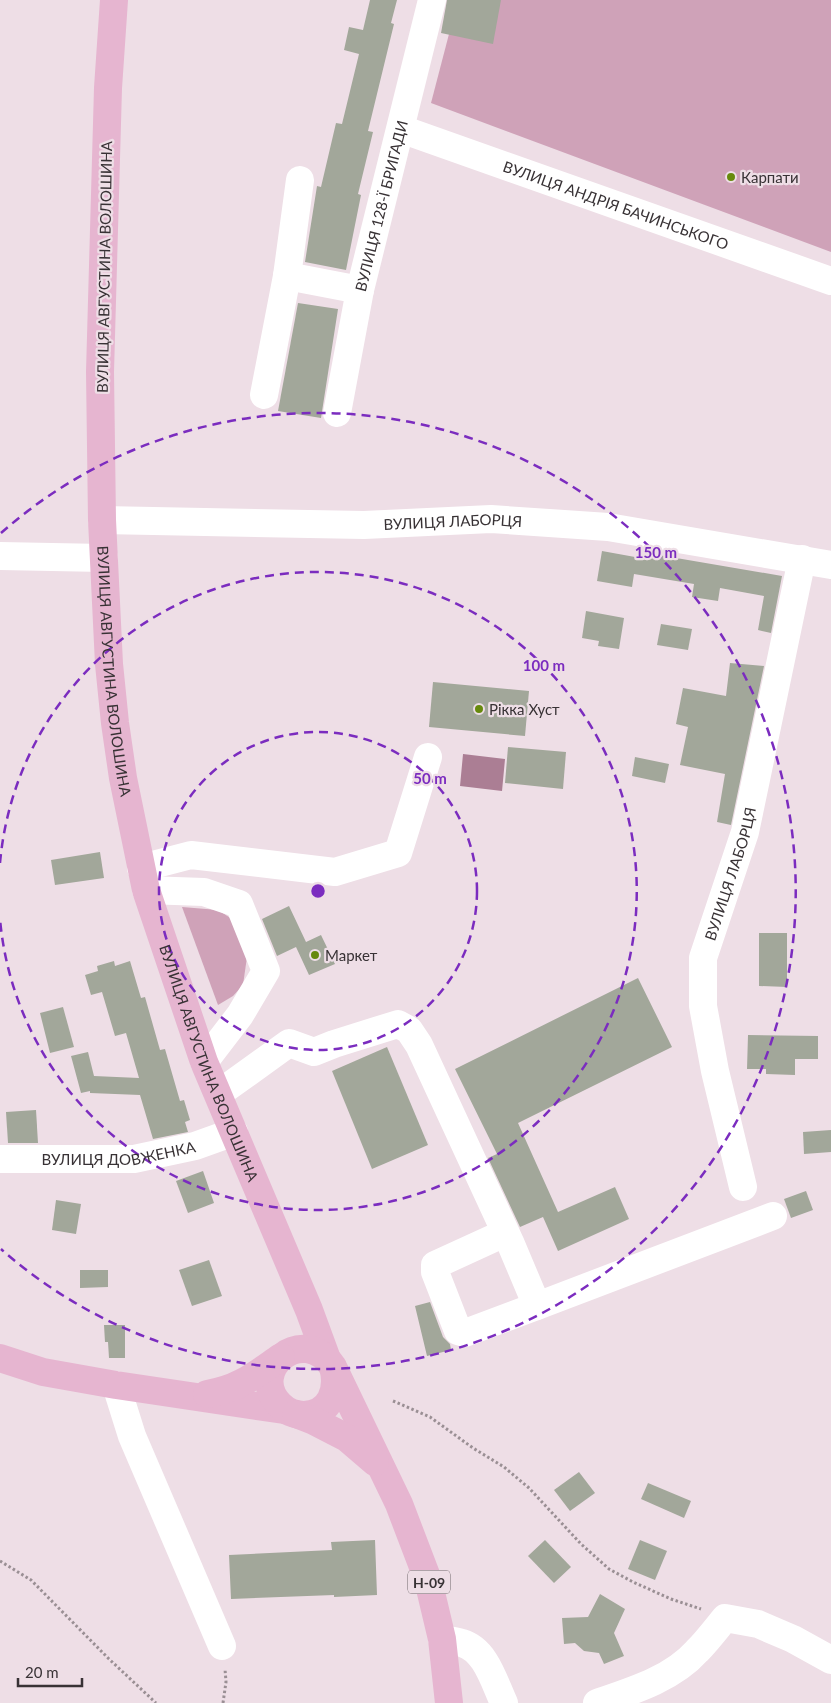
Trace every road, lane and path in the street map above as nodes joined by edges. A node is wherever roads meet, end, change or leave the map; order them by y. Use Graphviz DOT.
graph roads {
  1 [pos="114,0"];
  2 [pos="432,0"];
  3 [pos="401,129"];
  4 [pos="300,180"];
  5 [pos="287,276"];
  6 [pos="831,280"];
  7 [pos="360,290"];
  8 [pos="264,395"];
  9 [pos="337,413"];
  10 [pos="102,520"];
  11 [pos="0,556"];
  12 [pos="104,558"];
  13 [pos="802,559"];
  14 [pos="831,565"];
  15 [pos="428,757"];
  16 [pos="144,879"];
  17 [pos="204,1062"];
  18 [pos="218,1094"];
  19 [pos="234,1132"];
  20 [pos="0,1159"];
  21 [pos="743,1187"];
  22 [pos="773,1216"];
  23 [pos="506,1233"];
  24 [pos="537,1306"];
  25 [pos="309,1310"];
  26 [pos="285,1354"];
  27 [pos="0,1358"];
  28 [pos="330,1363"];
  29 [pos="116,1385"];
  30 [pos="194,1396"];
  31 [pos="393,1401"];
  32 [pos="290,1412"];
  33 [pos="382,1468"];
  34 [pos="0,1561"];
  35 [pos="725,1618"];
  36 [pos="442,1639"];
  37 [pos="222,1646"];
  38 [pos="831,1660"];
  39 [pos="156,1703"];
  40 [pos="223,1703"];
  41 [pos="449,1703"];
  42 [pos="504,1703"];
  43 [pos="597,1703"];
  1 -- 10 [label="main road, ВУЛИЦЯ АВГУСТИНА ВОЛОШИНА"];
  2 -- 3 [label="street, ВУЛИЦЯ 128-Ї БРИГАДИ"];
  3 -- 6 [label="street, ВУЛИЦЯ АНДРІЯ БАЧИНСЬКОГО"];
  3 -- 7 [label="street, ВУЛИЦЯ 128-Ї БРИГАДИ"];
  4 -- 5 [label="street"];
  5 -- 7 [label="street"];
  5 -- 8 [label="street"];
  7 -- 9 [label="street, ВУЛИЦЯ 128-Ї БРИГАДИ"];
  10 -- 12 [label="main road, ВУЛИЦЯ АВГУСТИНА ВОЛОШИНА"];
  10 -- 13 [label="street, ВУЛИЦЯ ЛАБОРЦЯ"];
  11 -- 12 [label="street"];
  12 -- 16 [label="main road, ВУЛИЦЯ АВГУСТИНА ВОЛОШИНА"];
  13 -- 14 [label="street, ВУЛИЦЯ ЛАБОРЦЯ"];
  13 -- 21 [label="street, ВУЛИЦЯ ЛАБОРЦЯ"];
  15 -- 16 [label="street"];
  16 -- 17 [label="main road, ВУЛИЦЯ АВГУСТИНА ВОЛОШИНА"];
  16 -- 17 [label="street"];
  17 -- 18 [label="main road, ВУЛИЦЯ АВГУСТИНА ВОЛОШИНА"];
  18 -- 19 [label="main road, ВУЛИЦЯ АВГУСТИНА ВОЛОШИНА"];
  18 -- 23 [label="street"];
  19 -- 20 [label="street, ВУЛИЦЯ ДОВЖЕНКА"];
  19 -- 25 [label="main road, ВУЛИЦЯ АВГУСТИНА ВОЛОШИНА"];
  22 -- 24 [label="street"];
  23 -- 24 [label="street"];
  23 -- 24 [label="street"];
  25 -- 26 [label="main road"];
  25 -- 28 [label="main road, ВУЛИЦЯ АВГУСТИНА ВОЛОШИНА"];
  26 -- 28 [label="main road"];
  26 -- 30 [label="main road, Н-09"];
  26 -- 32 [label="main road"];
  27 -- 29 [label="main road, Н-09"];
  28 -- 32 [label="main road, Н-09"];
  28 -- 33 [label="main road, ВУЛИЦЯ АВГУСТИНА ВОЛОШИНА / Н-09"];
  29 -- 30 [label="main road, Н-09"];
  29 -- 37 [label="street"];
  30 -- 32 [label="main road, Н-09"];
  31 -- 35 [label="path"];
  32 -- 33 [label="main road, ВУЛИЦЯ АВГУСТИНА ВОЛОШИНА / Н-09"];
  33 -- 36 [label="main road, ВУЛИЦЯ АВГУСТИНА ВОЛОШИНА / Н-09"];
  34 -- 39 [label="path"];
  35 -- 38 [label="street"];
  35 -- 43 [label="street"];
  36 -- 41 [label="main road, ВУЛИЦЯ АВГУСТИНА ВОЛОШИНА / Н-09"];
  36 -- 42 [label="street"];
  37 -- 40 [label="path"];
}
